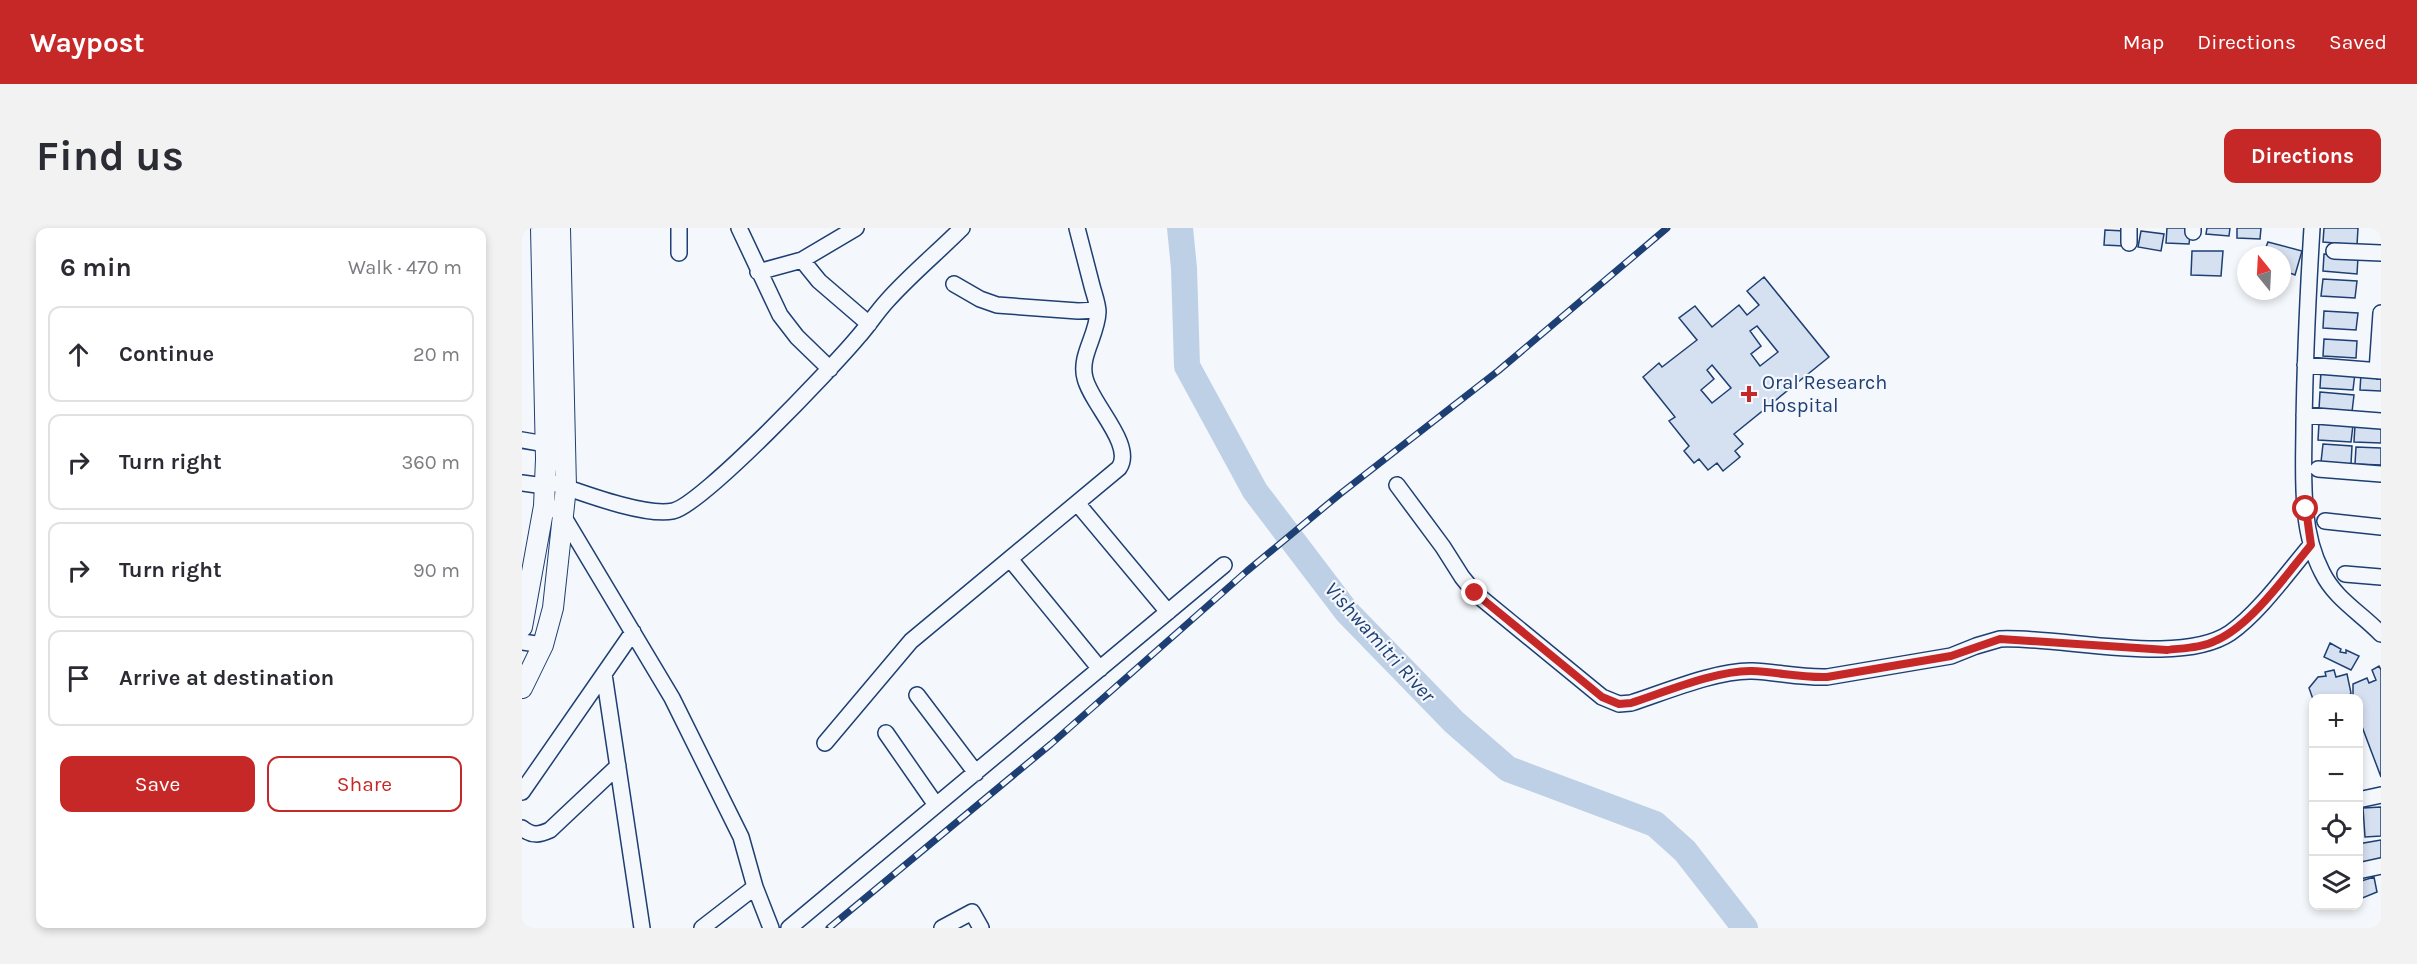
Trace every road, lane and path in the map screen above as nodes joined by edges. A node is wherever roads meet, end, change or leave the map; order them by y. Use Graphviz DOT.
graph roads {
  1 [pos="541,228"];
  2 [pos="560,228"];
  3 [pos="679,228"];
  4 [pos="739,228"];
  5 [pos="856,228"];
  6 [pos="962,228"];
  7 [pos="1077,228"];
  8 [pos="2312,228"];
  9 [pos="2334,251"];
  10 [pos="679,253"];
  11 [pos="2381,253"];
  12 [pos="802,260"];
  13 [pos="758,272"];
  14 [pos="954,284"];
  15 [pos="1098,310"];
  16 [pos="2381,313"];
  17 [pos="869,324"];
  18 [pos="2305,365"];
  19 [pos="830,369"];
  20 [pos="2379,371"];
  21 [pos="2304,415"];
  22 [pos="2381,421"];
  23 [pos="522,440"];
  24 [pos="545,444"];
  25 [pos="2318,469"];
  26 [pos="2381,474"];
  27 [pos="522,483"];
  28 [pos="1397,485"];
  29 [pos="566,487"];
  30 [pos="544,490"];
  31 [pos="1077,503"];
  32 [pos="562,514"];
  33 [pos="2325,521"];
  34 [pos="2381,527"];
  35 [pos="2311,545"];
  36 [pos="1010,559"];
  37 [pos="1224,565"];
  38 [pos="2345,574"];
  39 [pos="2381,577"];
  40 [pos="1168,612"];
  41 [pos="522,627"];
  42 [pos="633,632"];
  43 [pos="2381,634"];
  44 [pos="522,642"];
  45 [pos="543,645"];
  46 [pos="1100,669"];
  47 [pos="604,674"];
  48 [pos="522,688"];
  49 [pos="917,694"];
  50 [pos="886,733"];
  51 [pos="825,743"];
  52 [pos="618,766"];
  53 [pos="975,773"];
  54 [pos="522,792"];
  55 [pos="2381,795"];
  56 [pos="2363,799"];
  57 [pos="936,805"];
  58 [pos="522,828"];
  59 [pos="2381,866"];
  60 [pos="2363,870"];
  61 [pos="755,887"];
  62 [pos="642,928"];
  63 [pos="702,928"];
  64 [pos="771,928"];
  65 [pos="789,928"];
  66 [pos="942,928"];
  67 [pos="981,928"];
  1 -- 24 [label="main road"];
  2 -- 29 [label="main road"];
  3 -- 10 [label="street"];
  4 -- 13 [label="street"];
  5 -- 12 [label="street"];
  6 -- 17 [label="street"];
  7 -- 15 [label="street"];
  8 -- 18 [label="street"];
  9 -- 11 [label="street"];
  12 -- 13 [label="street"];
  12 -- 17 [label="street"];
  13 -- 19 [label="street"];
  14 -- 15 [label="street"];
  15 -- 31 [label="street"];
  16 -- 20 [label="street"];
  17 -- 19 [label="street"];
  18 -- 20 [label="street"];
  18 -- 21 [label="street"];
  19 -- 29 [label="street"];
  21 -- 22 [label="street"];
  21 -- 35 [label="street"];
  23 -- 24 [label="street"];
  24 -- 30 [label="main road"];
  25 -- 26 [label="street"];
  27 -- 30 [label="street"];
  28 -- 35 [label="street"];
  29 -- 30 [label="street"];
  29 -- 32 [label="main road"];
  30 -- 32 [label="street"];
  30 -- 41 [label="main road"];
  31 -- 36 [label="street"];
  31 -- 40 [label="street"];
  32 -- 42 [label="street"];
  32 -- 45 [label="main road"];
  33 -- 34 [label="street"];
  35 -- 43 [label="street"];
  36 -- 46 [label="street"];
  36 -- 51 [label="street"];
  37 -- 40 [label="street"];
  38 -- 39 [label="street"];
  40 -- 46 [label="street"];
  42 -- 47 [label="street"];
  42 -- 61 [label="street"];
  44 -- 45 [label="street"];
  45 -- 48 [label="main road"];
  46 -- 53 [label="street"];
  47 -- 52 [label="street"];
  47 -- 54 [label="street"];
  49 -- 53 [label="street"];
  50 -- 57 [label="street"];
  52 -- 58 [label="street"];
  52 -- 62 [label="street"];
  53 -- 57 [label="street"];
  55 -- 56 [label="street"];
  57 -- 65 [label="street"];
  59 -- 60 [label="street"];
  61 -- 63 [label="street"];
  61 -- 64 [label="street"];
  66 -- 67 [label="street"];
}
